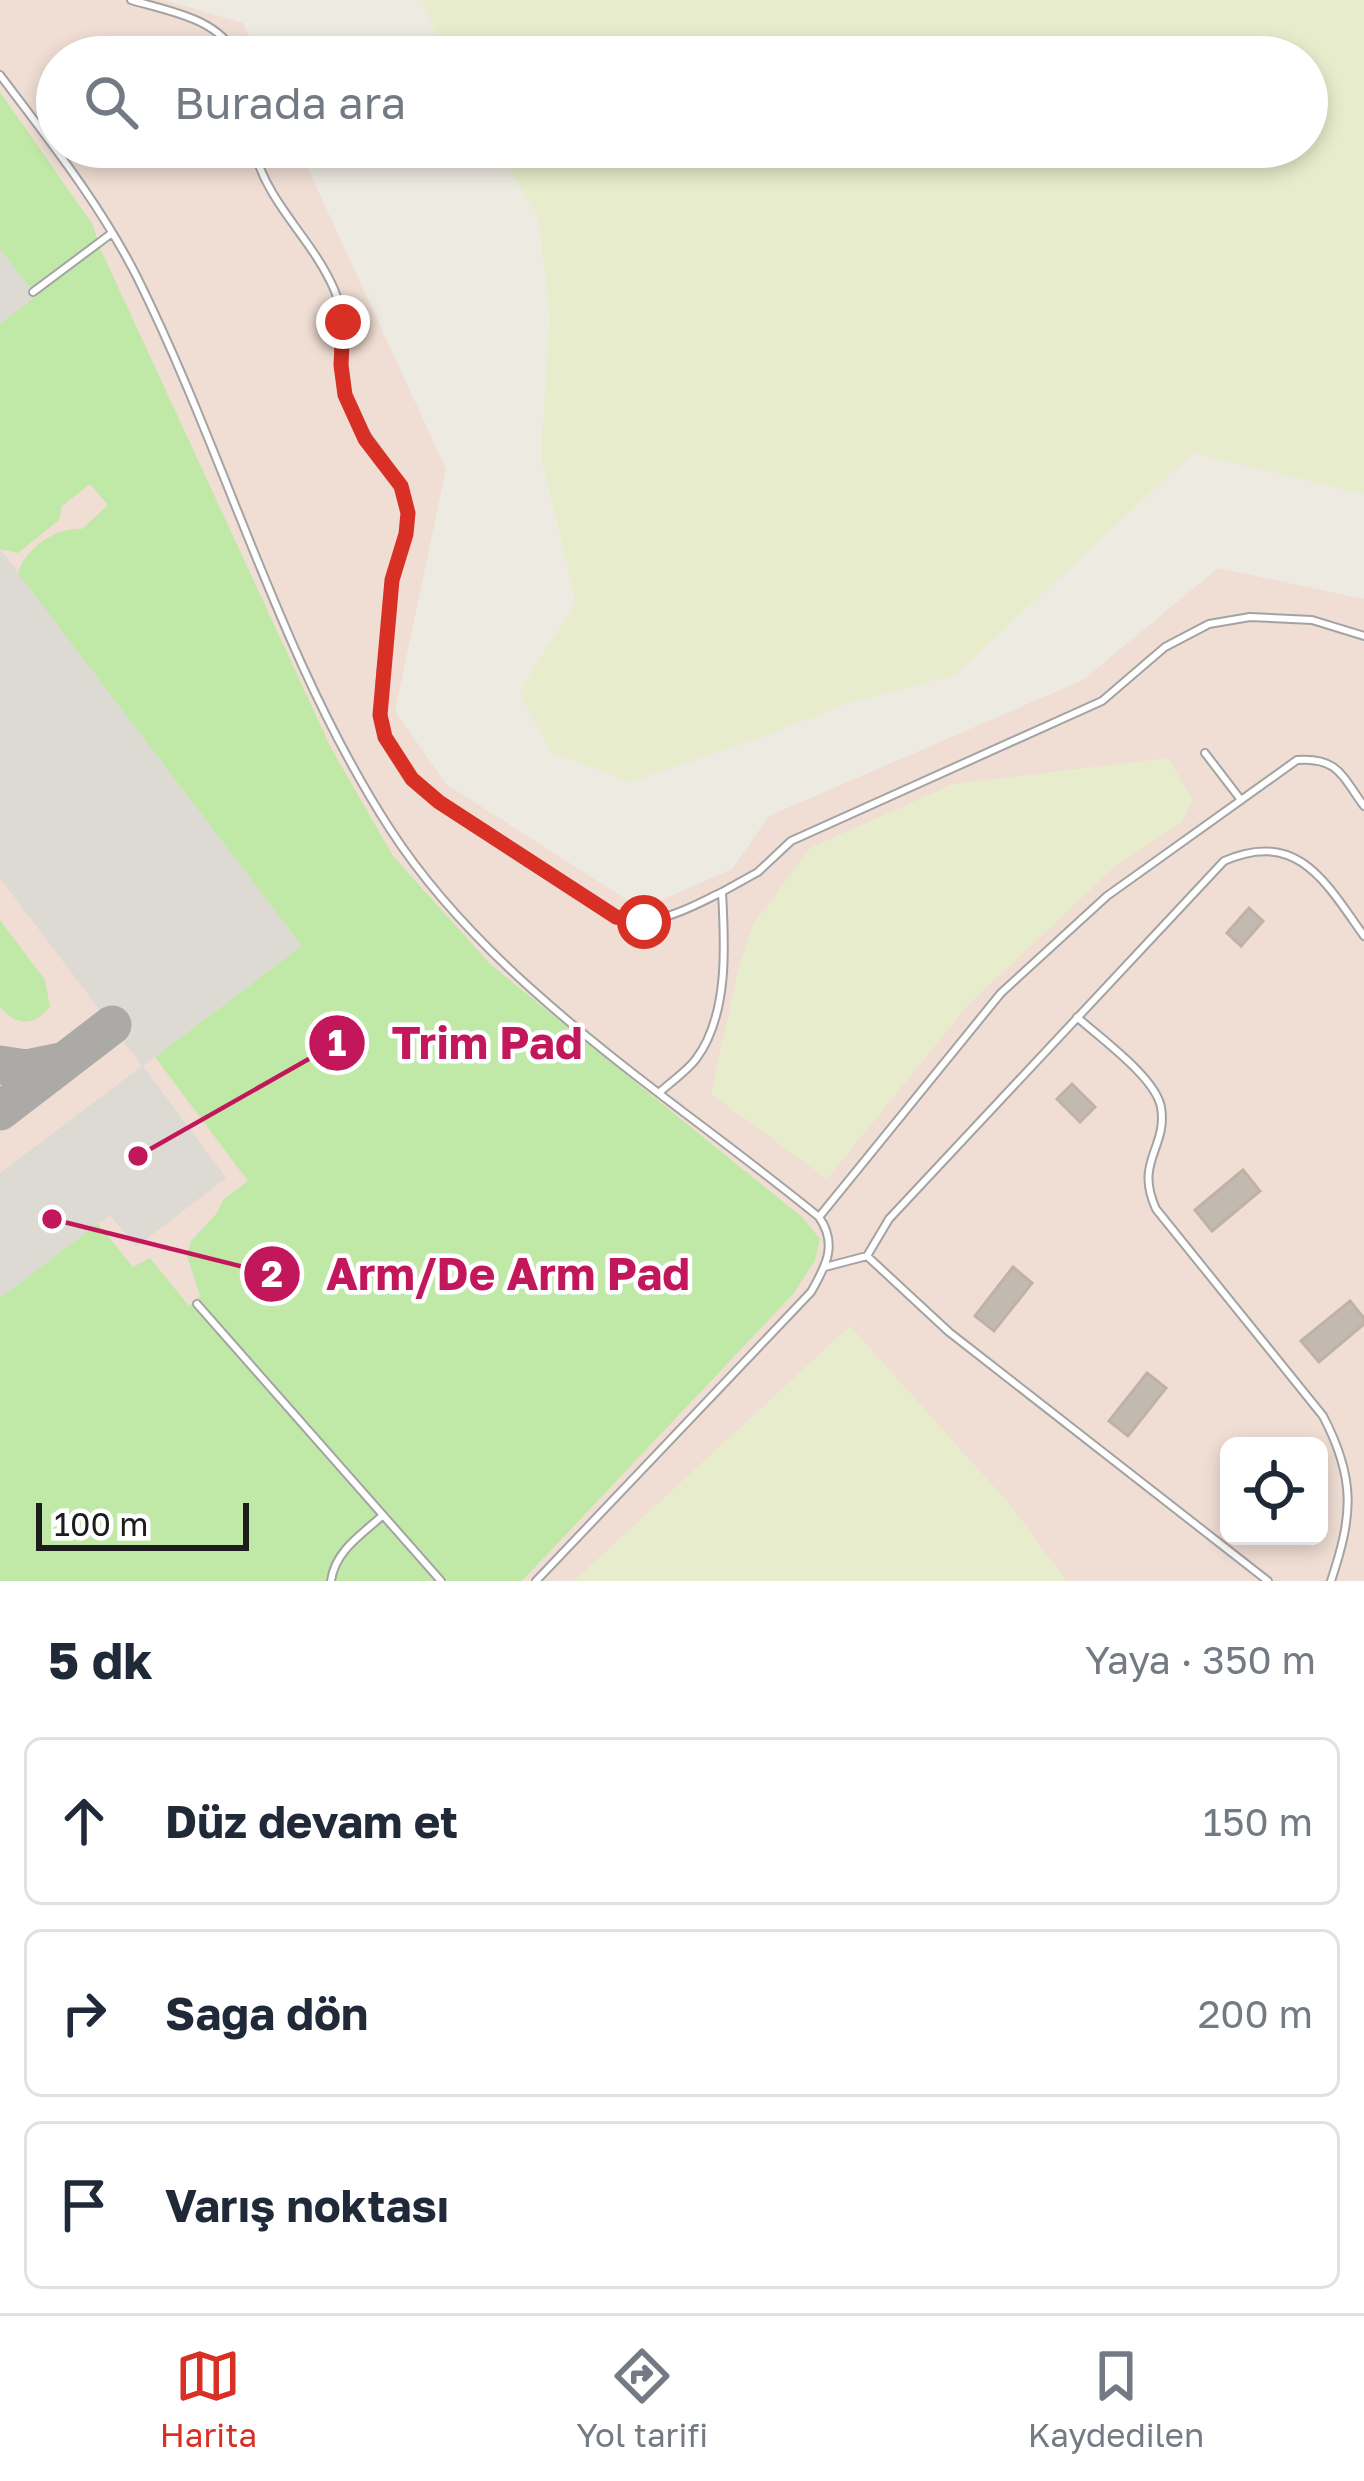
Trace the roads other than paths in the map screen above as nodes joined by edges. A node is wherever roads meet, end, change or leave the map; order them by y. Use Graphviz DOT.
graph roads {
  1 [pos="130,0"];
  2 [pos="219,36"];
  3 [pos="0,75"];
  4 [pos="36,125"];
  5 [pos="66,168"];
  6 [pos="261,168"];
  7 [pos="112,232"];
  8 [pos="33,292"];
  9 [pos="1364,636"];
  10 [pos="1204,753"];
  11 [pos="1241,800"];
  12 [pos="1364,806"];
  13 [pos="722,892"];
  14 [pos="1364,936"];
  15 [pos="1077,1017"];
  16 [pos="660,1093"];
  17 [pos="819,1217"];
  18 [pos="867,1256"];
  19 [pos="825,1267"];
  20 [pos="196,1304"];
  21 [pos="382,1516"];
  22 [pos="331,1581"];
  23 [pos="441,1581"];
  24 [pos="536,1581"];
  25 [pos="1268,1581"];
  26 [pos="1330,1581"];
  1 -- 2 [label="lane"];
  3 -- 4 [label="lane"];
  5 -- 7 [label="lane"];
  6 -- 13 [label="lane"];
  7 -- 8 [label="lane"];
  7 -- 16 [label="lane"];
  9 -- 13 [label="lane"];
  10 -- 11 [label="lane"];
  11 -- 12 [label="lane"];
  11 -- 17 [label="lane"];
  13 -- 16 [label="lane"];
  14 -- 15 [label="lane"];
  15 -- 18 [label="lane"];
  15 -- 26 [label="lane"];
  16 -- 17 [label="lane"];
  17 -- 19 [label="lane"];
  18 -- 19 [label="lane"];
  18 -- 25 [label="lane"];
  19 -- 24 [label="lane"];
  20 -- 21 [label="lane"];
  21 -- 22 [label="lane"];
  21 -- 23 [label="lane"];
}
